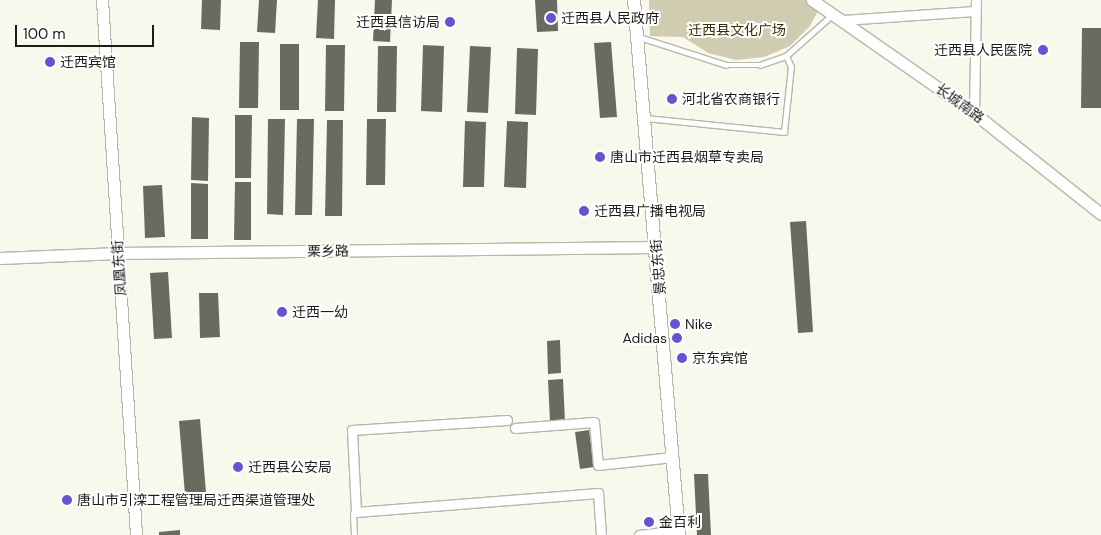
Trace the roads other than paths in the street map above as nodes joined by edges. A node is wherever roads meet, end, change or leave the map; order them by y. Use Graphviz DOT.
graph roads {
  1 [pos="102,0"];
  2 [pos="634,0"];
  3 [pos="812,0"];
  4 [pos="976,0"];
  5 [pos="975,11"];
  6 [pos="838,17"];
  7 [pos="638,37"];
  8 [pos="786,56"];
  9 [pos="974,113"];
  10 [pos="645,118"];
  11 [pos="1101,214"];
  12 [pos="656,248"];
  13 [pos="118,254"];
  14 [pos="0,258"];
  15 [pos="507,420"];
  16 [pos="515,428"];
  17 [pos="673,457"];
  18 [pos="356,512"];
  19 [pos="679,533"];
  20 [pos="136,535"];
  21 [pos="354,535"];
  22 [pos="601,535"];
  23 [pos="639,535"];
  1 -- 13 [label="street, 凤凰东街"];
  2 -- 7 [label="main road, 景忠东街"];
  3 -- 6 [label="street, 长城南路"];
  4 -- 5 [label="street"];
  5 -- 6 [label="street"];
  5 -- 9 [label="street"];
  6 -- 8 [label="lane"];
  6 -- 9 [label="street, 长城南路"];
  7 -- 8 [label="lane"];
  7 -- 10 [label="main road, 景忠东街"];
  8 -- 10 [label="lane"];
  9 -- 11 [label="street, 长城南路"];
  10 -- 12 [label="main road, 景忠东街"];
  12 -- 13 [label="street, 栗乡路"];
  12 -- 17 [label="main road, 景忠东街"];
  13 -- 14 [label="street, 栗乡路"];
  13 -- 20 [label="street, 凤凰东街"];
  15 -- 18 [label="street"];
  16 -- 17 [label="street"];
  17 -- 19 [label="main road, 景忠东街"];
  18 -- 21 [label="lane"];
  18 -- 22 [label="street"];
  19 -- 23 [label="street"];
}
